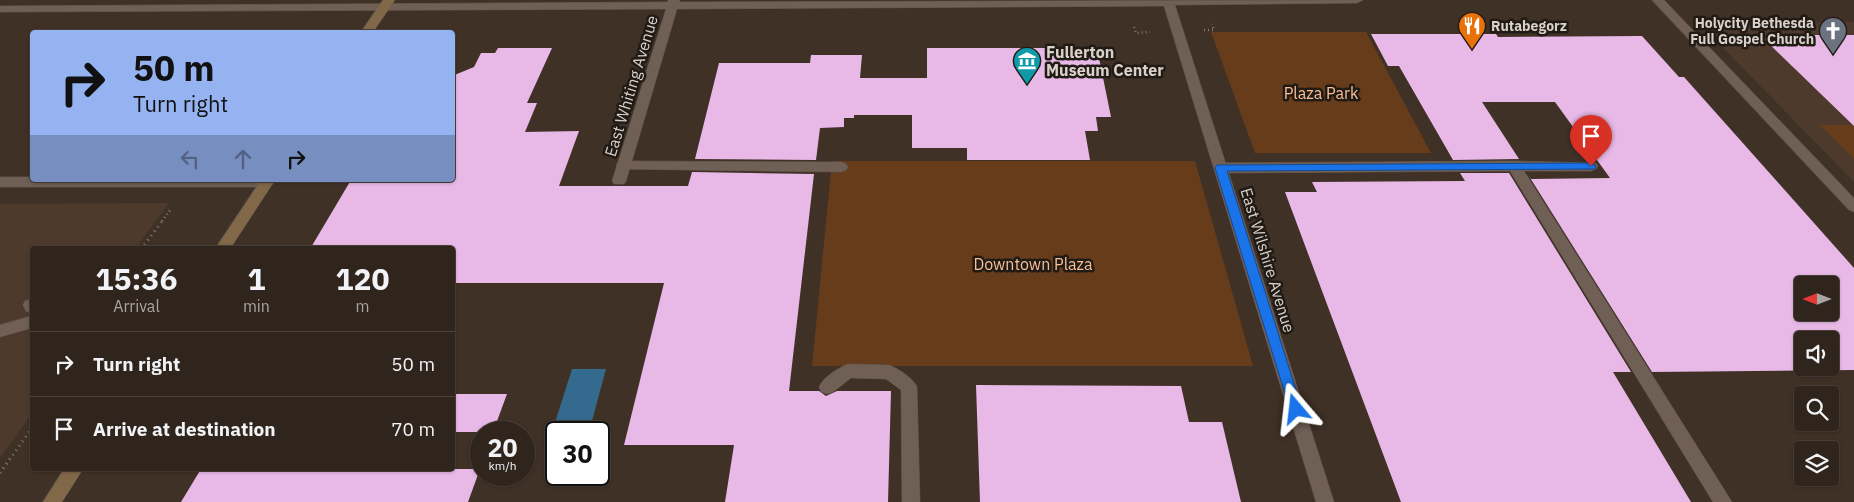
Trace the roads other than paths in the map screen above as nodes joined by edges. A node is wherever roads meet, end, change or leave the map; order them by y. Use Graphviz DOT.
graph roads {
  1 [pos="1357,0"];
  2 [pos="1658,0"];
  3 [pos="1169,1"];
  4 [pos="387,3"];
  5 [pos="672,3"];
  6 [pos="0,9"];
  7 [pos="368,30"];
  8 [pos="623,166"];
  9 [pos="1514,166"];
  10 [pos="1591,166"];
  11 [pos="841,167"];
  12 [pos="1436,167"];
  13 [pos="1220,168"];
  14 [pos="619,181"];
  15 [pos="1445,181"];
  16 [pos="0,182"];
  17 [pos="30,182"];
  18 [pos="30,182"];
  19 [pos="191,182"];
  20 [pos="267,182"];
  21 [pos="1854,207"];
  22 [pos="224,246"];
  23 [pos="30,323"];
  24 [pos="0,331"];
  25 [pos="828,386"];
  26 [pos="73,471"];
  27 [pos="52,502"];
  28 [pos="911,502"];
  29 [pos="1324,502"];
  30 [pos="1723,502"];
  1 -- 3 [label="street"];
  2 -- 21 [label="street"];
  3 -- 5 [label="street"];
  3 -- 13 [label="street, East Wilshire Avenue"];
  4 -- 5 [label="street"];
  4 -- 6 [label="street"];
  4 -- 7 [label="main road"];
  5 -- 8 [label="street, East Whiting Avenue"];
  8 -- 11 [label="street"];
  8 -- 14 [label="street, East Whiting Avenue"];
  9 -- 10 [label="street"];
  9 -- 12 [label="street"];
  9 -- 30 [label="street"];
  12 -- 13 [label="street"];
  12 -- 15 [label="street"];
  13 -- 29 [label="street, East Wilshire Avenue"];
  16 -- 18 [label="street"];
  17 -- 19 [label="street"];
  20 -- 22 [label="main road"];
  23 -- 24 [label="street"];
  25 -- 28 [label="street"];
  26 -- 27 [label="main road"];
}
